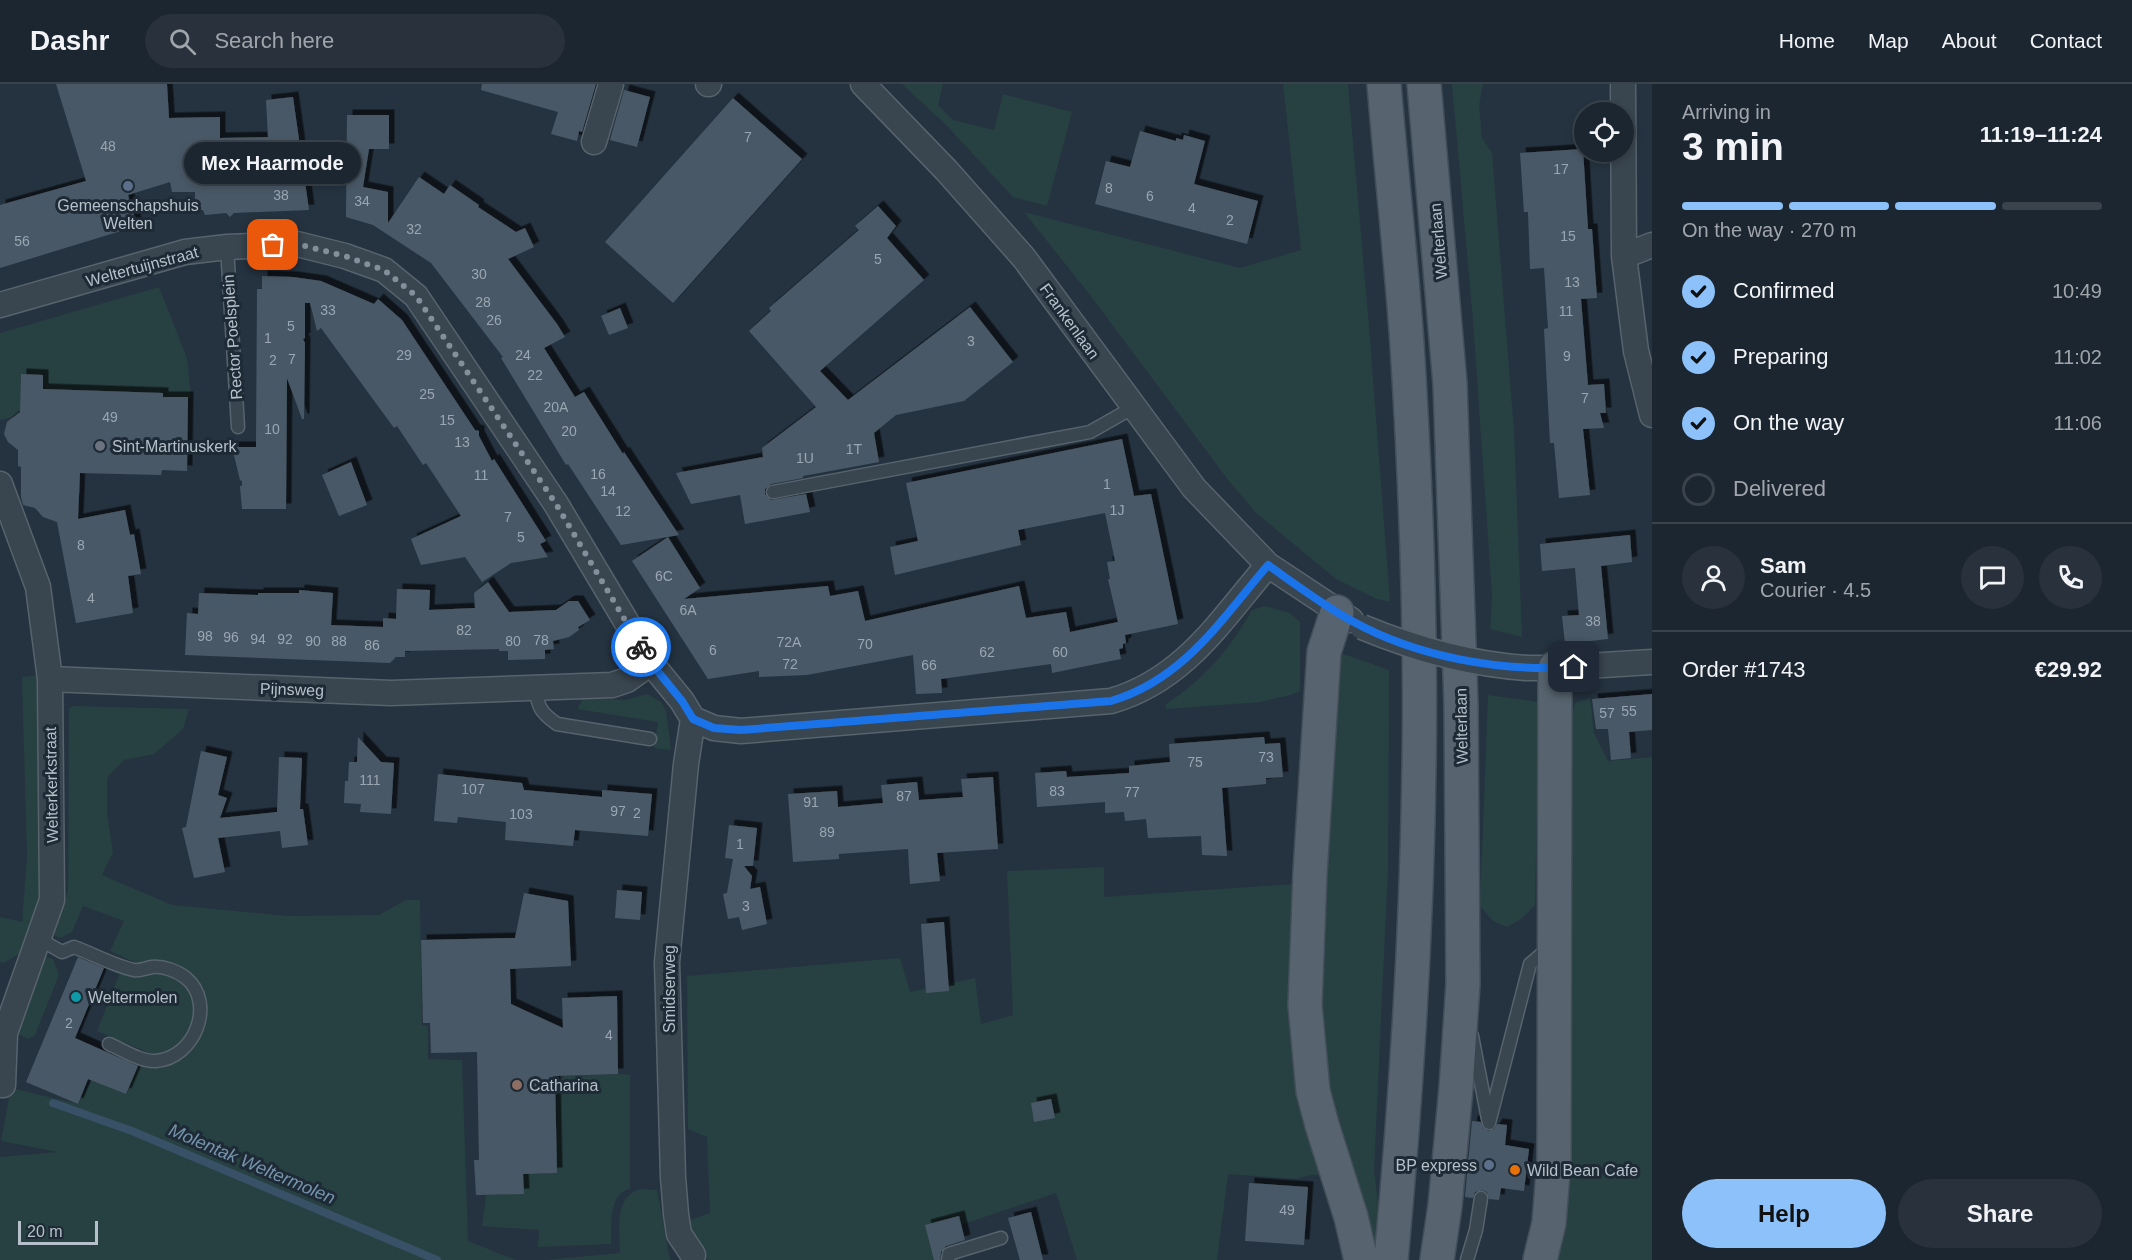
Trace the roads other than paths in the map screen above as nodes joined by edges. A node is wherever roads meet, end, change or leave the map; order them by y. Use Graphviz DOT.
graph roads {
  1 [pos="610,84"];
  2 [pos="863,84"];
  3 [pos="1384,84"];
  4 [pos="1424,84"];
  5 [pos="1623,84"];
  6 [pos="594,142"];
  7 [pos="1652,245"];
  8 [pos="226,247"];
  9 [pos="1624,256"];
  10 [pos="0,305"];
  11 [pos="1134,407"];
  12 [pos="1652,415"];
  13 [pos="238,427"];
  14 [pos="0,484"];
  15 [pos="773,492"];
  16 [pos="1268,565"];
  17 [pos="1350,619"];
  18 [pos="1652,662"];
  19 [pos="651,663"];
  20 [pos="1540,668"];
  21 [pos="50,679"];
  22 [pos="535,687"];
  23 [pos="693,719"];
  24 [pos="650,739"];
  25 [pos="39,939"];
  26 [pos="1553,945"];
  27 [pos="1463,984"];
  28 [pos="109,1044"];
  29 [pos="3,1085"];
  30 [pos="1481,1198"];
  31 [pos="1351,1217"];
  32 [pos="1001,1238"];
  33 [pos="693,1255"];
  34 [pos="948,1260"];
  35 [pos="1345,1260"];
  36 [pos="1361,1260"];
  37 [pos="1391,1260"];
  38 [pos="1437,1260"];
  39 [pos="1467,1260"];
  40 [pos="1540,1260"];
  1 -- 6 [label="street"];
  2 -- 11 [label="street, Frankenlaan"];
  3 -- 37 [label="main road"];
  4 -- 27 [label="main road, Welterlaan"];
  5 -- 9 [label="street"];
  7 -- 9 [label="street"];
  8 -- 10 [label="street, Weltertuijnstraat"];
  8 -- 13 [label="lane, Rector Poelsplein"];
  8 -- 19 [label="street, Weltertuijnstraat"];
  9 -- 12 [label="street"];
  11 -- 15 [label="lane"];
  11 -- 16 [label="street, Frankenlaan"];
  14 -- 21 [label="street, Welterkerkstraat"];
  16 -- 17 [label="street"];
  16 -- 23 [label="street"];
  17 -- 20 [label="street, bridge"];
  17 -- 31 [label="main road"];
  18 -- 20 [label="street"];
  19 -- 22 [label="street, Pijnsweg"];
  19 -- 23 [label="street, Weltertuijnstraat"];
  20 -- 26 [label="main road"];
  21 -- 22 [label="street, Pijnsweg"];
  21 -- 25 [label="street, Welterkerkstraat"];
  22 -- 24 [label="lane"];
  23 -- 33 [label="street, Smidserweg"];
  25 -- 28 [label="lane"];
  25 -- 29 [label="street, Welterkerkstraat"];
  26 -- 27 [label="lane"];
  26 -- 40 [label="main road"];
  27 -- 38 [label="main road, Welterlaan"];
  30 -- 39 [label="lane"];
  31 -- 35 [label="street"];
  31 -- 36 [label="main road"];
  32 -- 34 [label="lane"];
}
